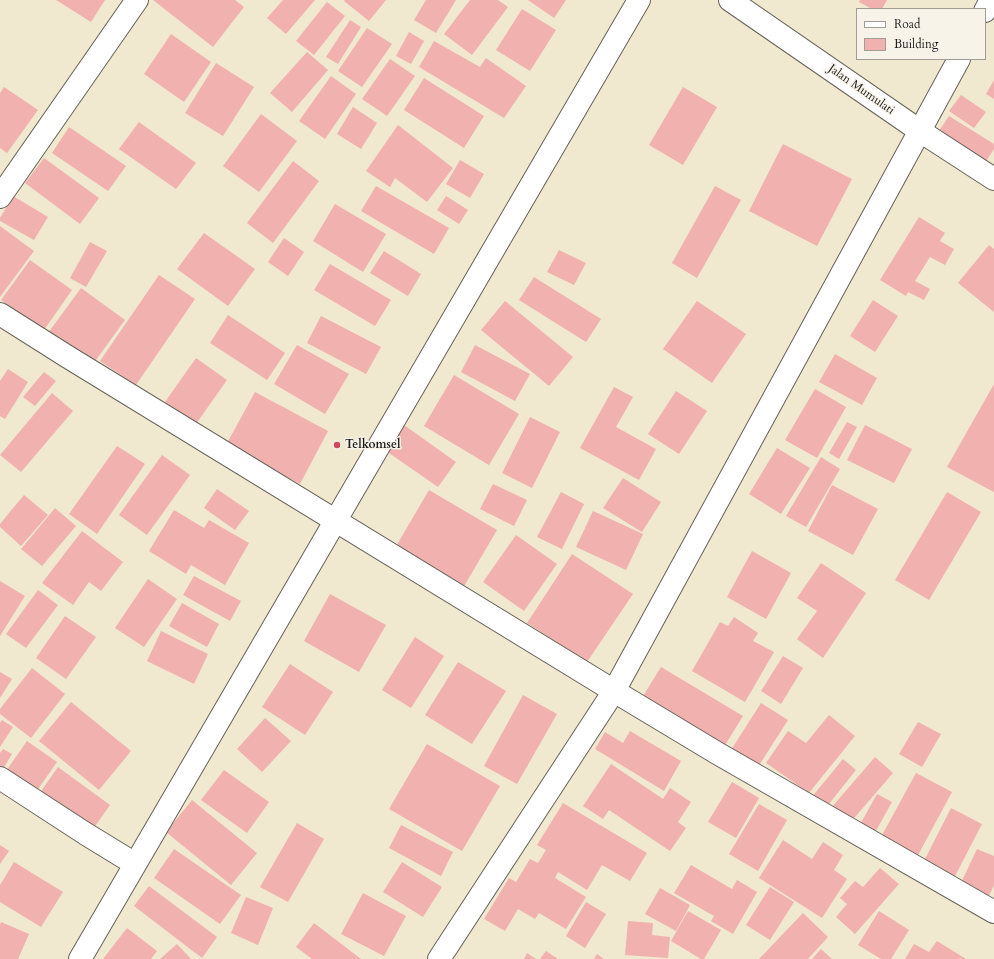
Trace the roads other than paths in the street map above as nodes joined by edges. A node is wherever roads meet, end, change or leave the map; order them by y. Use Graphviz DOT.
graph roads {
  1 [pos="137,0"];
  2 [pos="639,0"];
  3 [pos="730,0"];
  4 [pos="991,0"];
  5 [pos="986,9"];
  6 [pos="958,60"];
  7 [pos="920,131"];
  8 [pos="994,179"];
  9 [pos="0,197"];
  10 [pos="0,314"];
  11 [pos="335,520"];
  12 [pos="614,691"];
  13 [pos="0,778"];
  14 [pos="135,864"];
  15 [pos="994,912"];
  16 [pos="80,959"];
  17 [pos="439,959"];
  1 -- 9 [label="street"];
  2 -- 11 [label="street"];
  3 -- 7 [label="street, Jalan Mumulati"];
  4 -- 5 [label="street"];
  6 -- 7 [label="street"];
  7 -- 8 [label="street, Jalan Mumulati"];
  7 -- 12 [label="street"];
  10 -- 11 [label="street"];
  11 -- 12 [label="street"];
  11 -- 14 [label="street"];
  12 -- 15 [label="street"];
  12 -- 17 [label="street"];
  13 -- 14 [label="street"];
  14 -- 16 [label="street"];
}
